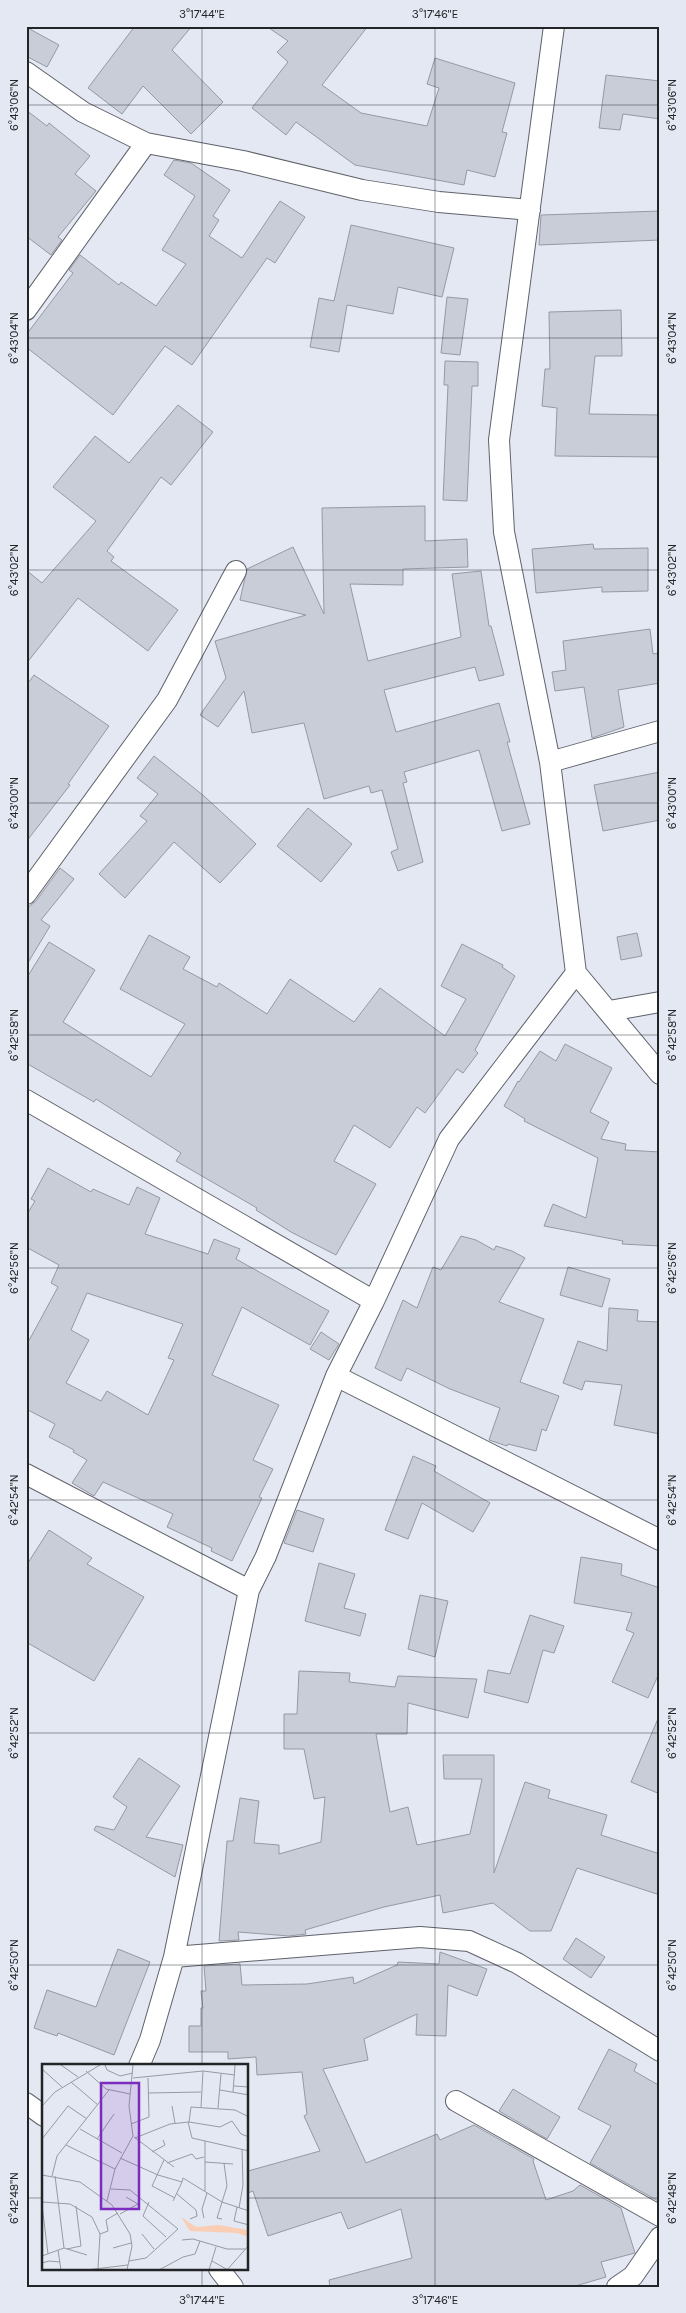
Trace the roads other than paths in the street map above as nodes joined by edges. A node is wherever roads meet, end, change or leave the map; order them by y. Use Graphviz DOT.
graph roads {
  1 [pos="554,26"];
  2 [pos="26,72"];
  3 [pos="146,143"];
  4 [pos="530,210"];
  5 [pos="26,310"];
  6 [pos="236,571"];
  7 [pos="660,731"];
  8 [pos="550,762"];
  9 [pos="26,894"];
  10 [pos="576,973"];
  11 [pos="660,1002"];
  12 [pos="609,1011"];
  13 [pos="660,1074"];
  14 [pos="26,1100"];
  15 [pos="374,1302"];
  16 [pos="336,1376"];
  17 [pos="26,1474"];
  18 [pos="660,1540"];
  19 [pos="249,1590"];
  20 [pos="174,1957"];
  21 [pos="660,2050"];
  22 [pos="140,2064"];
  23 [pos="456,2101"];
  24 [pos="26,2103"];
  25 [pos="42,2115"];
  26 [pos="660,2216"];
  27 [pos="660,2237"];
  28 [pos="220,2270"];
  29 [pos="233,2287"];
  30 [pos="617,2287"];
  1 -- 4 [label="street"];
  2 -- 3 [label="street"];
  3 -- 4 [label="street"];
  3 -- 5 [label="street"];
  4 -- 8 [label="street"];
  6 -- 9 [label="street"];
  7 -- 8 [label="street"];
  8 -- 10 [label="street"];
  10 -- 12 [label="street"];
  10 -- 15 [label="street"];
  11 -- 12 [label="street"];
  12 -- 13 [label="street"];
  14 -- 15 [label="street"];
  15 -- 16 [label="street"];
  16 -- 18 [label="street"];
  16 -- 19 [label="street"];
  17 -- 19 [label="street"];
  19 -- 20 [label="street"];
  20 -- 21 [label="street"];
  20 -- 22 [label="street"];
  23 -- 26 [label="street"];
  24 -- 25 [label="street"];
  27 -- 30 [label="street"];
  28 -- 29 [label="street"];
}
